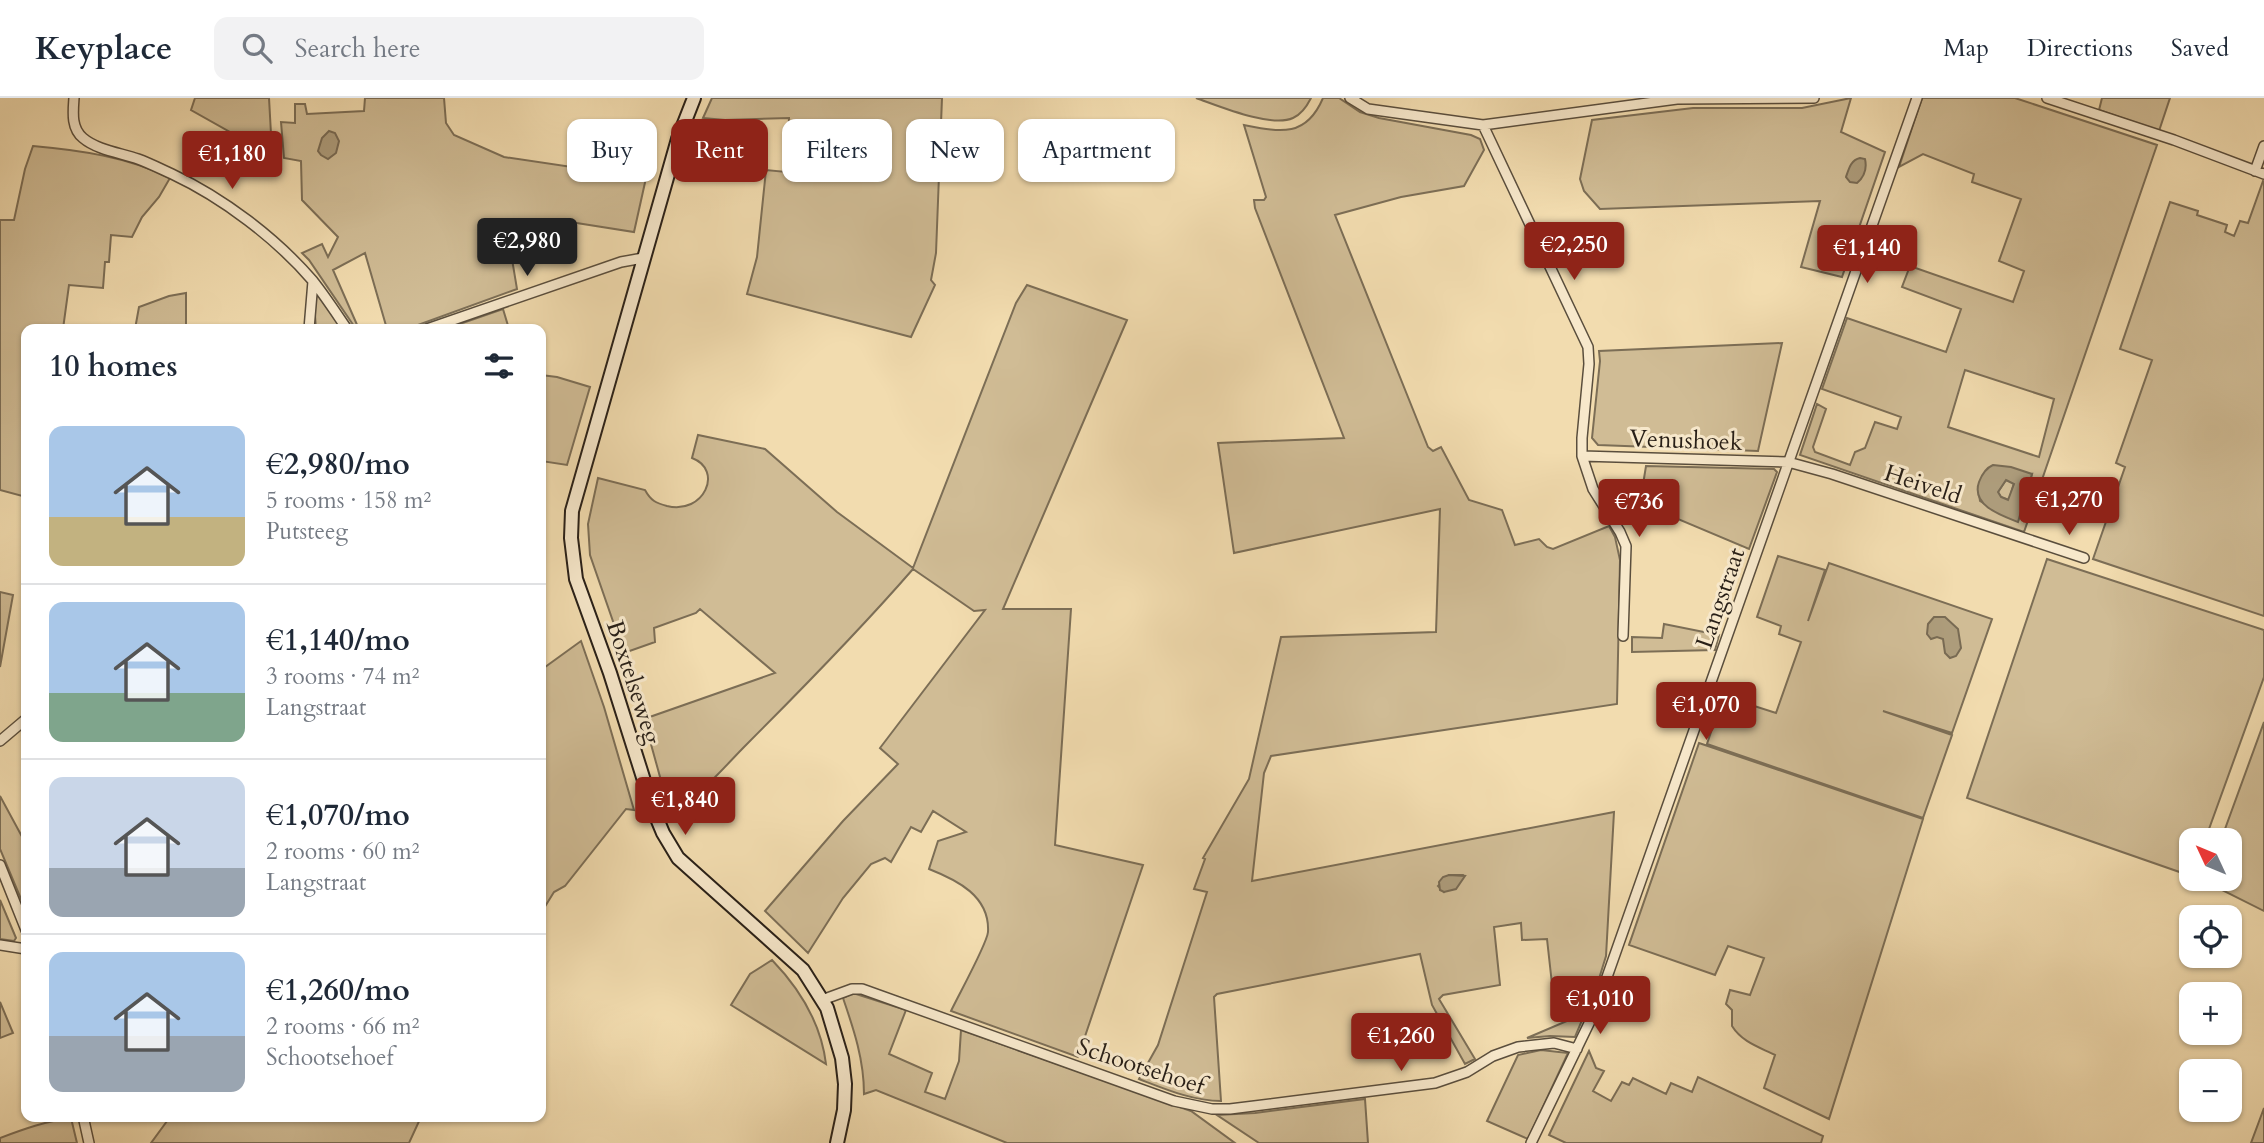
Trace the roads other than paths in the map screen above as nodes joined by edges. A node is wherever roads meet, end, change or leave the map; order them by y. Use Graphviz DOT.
graph roads {
  1 [pos="74,98"];
  2 [pos="694,98"];
  3 [pos="1350,98"];
  4 [pos="1814,98"];
  5 [pos="1917,98"];
  6 [pos="2047,98"];
  7 [pos="1483,125"];
  8 [pos="2264,146"];
  9 [pos="2260,173"];
  10 [pos="643,258"];
  11 [pos="313,281"];
  12 [pos="309,324"];
  13 [pos="343,324"];
  14 [pos="441,324"];
  15 [pos="1582,456"];
  16 [pos="1788,463"];
  17 [pos="2084,558"];
  18 [pos="1623,636"];
  19 [pos="21,723"];
  20 [pos="0,741"];
  21 [pos="0,865"];
  22 [pos="21,918"];
  23 [pos="0,945"];
  24 [pos="21,948"];
  25 [pos="822,1000"];
  26 [pos="1577,1049"];
  27 [pos="84,1122"];
  28 [pos="89,1143"];
  29 [pos="837,1143"];
  30 [pos="1531,1143"];
  1 -- 11 [label="street"];
  2 -- 10 [label="main road, Boxtelseweg"];
  3 -- 7 [label="street"];
  4 -- 7 [label="street"];
  5 -- 16 [label="street, Langstraat"];
  6 -- 9 [label="street"];
  7 -- 15 [label="street"];
  8 -- 9 [label="street"];
  10 -- 14 [label="street"];
  10 -- 25 [label="main road, Boxtelseweg"];
  11 -- 12 [label="street"];
  11 -- 13 [label="street"];
  15 -- 16 [label="street, Venushoek"];
  15 -- 18 [label="street"];
  16 -- 17 [label="street, Heiveld"];
  16 -- 26 [label="street, Langstraat"];
  19 -- 20 [label="street"];
  21 -- 22 [label="street"];
  23 -- 24 [label="street"];
  25 -- 26 [label="street, Schootsehoef"];
  25 -- 29 [label="main road, Boxtelseweg"];
  26 -- 30 [label="street, Langstraat"];
  27 -- 28 [label="street"];
}
